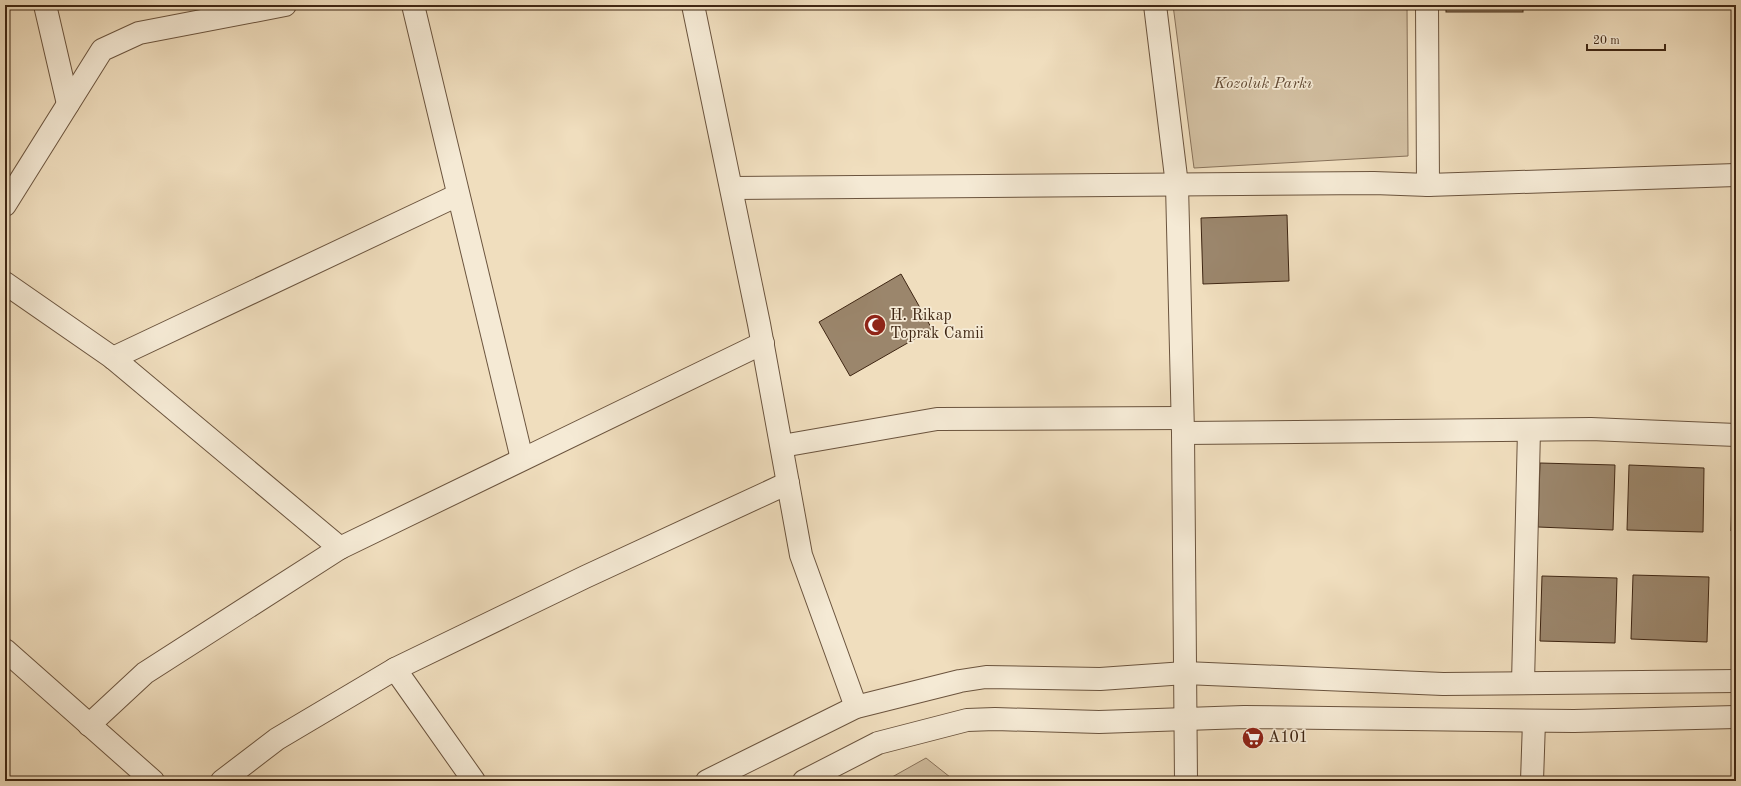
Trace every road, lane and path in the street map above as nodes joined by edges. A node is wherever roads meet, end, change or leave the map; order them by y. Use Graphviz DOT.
graph roads {
  1 [pos="45,5"];
  2 [pos="285,5"];
  3 [pos="413,5"];
  4 [pos="693,5"];
  5 [pos="1155,5"];
  6 [pos="1427,5"];
  7 [pos="68,104"];
  8 [pos="1736,175"];
  9 [pos="1428,184"];
  10 [pos="1177,185"];
  11 [pos="732,188"];
  12 [pos="458,195"];
  13 [pos="5,205"];
  14 [pos="5,283"];
  15 [pos="762,343"];
  16 [pos="113,358"];
  17 [pos="1182,426"];
  18 [pos="1529,430"];
  19 [pos="1736,435"];
  20 [pos="782,446"];
  21 [pos="522,459"];
  22 [pos="788,483"];
  23 [pos="340,548"];
  24 [pos="5,650"];
  25 [pos="395,669"];
  26 [pos="1185,673"];
  27 [pos="1736,681"];
  28 [pos="1523,683"];
  29 [pos="856,708"];
  30 [pos="1736,717"];
  31 [pos="1186,718"];
  32 [pos="1534,720"];
  33 [pos="89,725"];
  34 [pos="153,781"];
  35 [pos="222,781"];
  36 [pos="474,781"];
  37 [pos="707,781"];
  38 [pos="804,781"];
  39 [pos="1186,781"];
  40 [pos="1532,781"];
  1 -- 7 [label="street"];
  2 -- 7 [label="street"];
  3 -- 12 [label="street"];
  4 -- 11 [label="street"];
  5 -- 10 [label="street"];
  6 -- 9 [label="street"];
  7 -- 13 [label="street"];
  8 -- 9 [label="street"];
  9 -- 10 [label="street"];
  10 -- 11 [label="street"];
  10 -- 17 [label="street"];
  11 -- 15 [label="street"];
  12 -- 16 [label="street"];
  12 -- 21 [label="street"];
  14 -- 16 [label="street"];
  15 -- 20 [label="street"];
  15 -- 21 [label="street"];
  16 -- 23 [label="street"];
  17 -- 18 [label="street"];
  17 -- 20 [label="street"];
  17 -- 26 [label="street"];
  18 -- 19 [label="street"];
  18 -- 28 [label="street"];
  20 -- 22 [label="street"];
  21 -- 23 [label="street"];
  22 -- 25 [label="street"];
  22 -- 29 [label="street"];
  23 -- 33 [label="street"];
  24 -- 33 [label="street"];
  25 -- 35 [label="street"];
  25 -- 36 [label="street"];
  26 -- 28 [label="street"];
  26 -- 29 [label="street"];
  26 -- 31 [label="street"];
  27 -- 28 [label="street"];
  29 -- 37 [label="street"];
  30 -- 32 [label="street"];
  31 -- 32 [label="street"];
  31 -- 38 [label="street"];
  31 -- 39 [label="street"];
  32 -- 40 [label="street"];
  33 -- 34 [label="street"];
}
